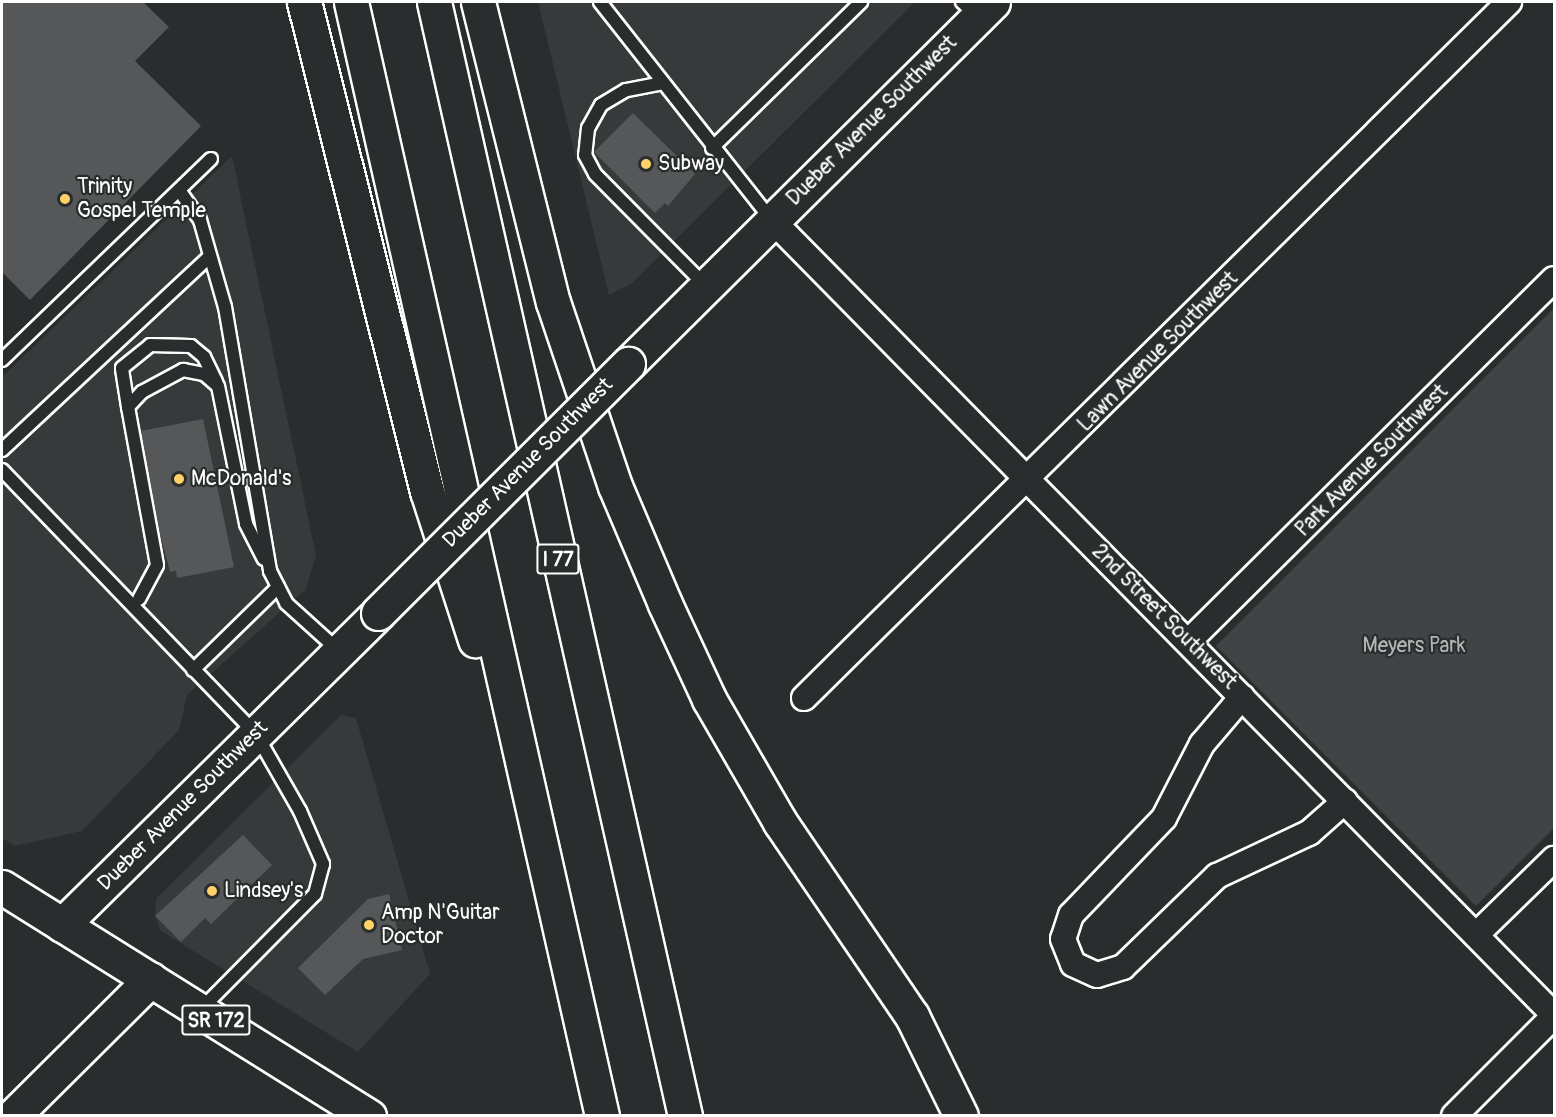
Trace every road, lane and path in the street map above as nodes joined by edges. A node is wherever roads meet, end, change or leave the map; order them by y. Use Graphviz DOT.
graph roads {
  1 [pos="304,2"];
  2 [pos="351,2"];
  3 [pos="434,2"];
  4 [pos="478,2"];
  5 [pos="600,2"];
  6 [pos="861,2"];
  7 [pos="1509,2"];
  8 [pos="978,7"];
  9 [pos="663,83"];
  10 [pos="712,148"];
  11 [pos="211,159"];
  12 [pos="179,190"];
  13 [pos="772,220"];
  14 [pos="210,256"];
  15 [pos="1554,279"];
  16 [pos="706,286"];
  17 [pos="2,360"];
  18 [pos="218,386"];
  19 [pos="128,407"];
  20 [pos="2,450"];
  21 [pos="2,470"];
  22 [pos="1029,480"];
  23 [pos="270,571"];
  24 [pos="278,587"];
  25 [pos="139,599"];
  26 [pos="1188,642"];
  27 [pos="339,651"];
  28 [pos="193,670"];
  29 [pos="1242,696"];
  30 [pos="804,698"];
  31 [pos="256,734"];
  32 [pos="1345,801"];
  33 [pos="540,843"];
  34 [pos="1554,859"];
  35 [pos="2,887"];
  36 [pos="62,925"];
  37 [pos="1476,935"];
  38 [pos="151,980"];
  39 [pos="200,1010"];
  40 [pos="1554,1016"];
  41 [pos="14,1116"];
  42 [pos="369,1116"];
  43 [pos="602,1116"];
  44 [pos="685,1116"];
  45 [pos="961,1116"];
  46 [pos="1454,1116"];
  1 -- 33 [label="main road"];
  2 -- 33 [label="main road"];
  3 -- 44 [label="main road, I 77"];
  4 -- 45 [label="main road"];
  5 -- 9 [label="lane"];
  6 -- 10 [label="lane"];
  7 -- 22 [label="street, Lawn Avenue Southwest"];
  8 -- 13 [label="main road, Dueber Avenue Southwest"];
  9 -- 10 [label="lane"];
  9 -- 16 [label="lane"];
  10 -- 13 [label="lane"];
  11 -- 12 [label="lane"];
  12 -- 14 [label="lane"];
  12 -- 17 [label="lane"];
  13 -- 16 [label="main road, Dueber Avenue Southwest"];
  13 -- 22 [label="street, 2nd Street Southwest"];
  14 -- 20 [label="lane"];
  14 -- 23 [label="lane"];
  15 -- 26 [label="street, Park Avenue Southwest"];
  16 -- 27 [label="main road, Dueber Avenue Southwest, bridge"];
  18 -- 19 [label="lane"];
  18 -- 19 [label="lane"];
  18 -- 23 [label="lane"];
  19 -- 25 [label="lane"];
  21 -- 28 [label="lane"];
  22 -- 26 [label="street, 2nd Street Southwest"];
  22 -- 30 [label="street, Lawn Avenue Southwest"];
  23 -- 24 [label="lane"];
  24 -- 27 [label="lane"];
  24 -- 28 [label="lane"];
  26 -- 29 [label="street, 2nd Street Southwest"];
  27 -- 31 [label="main road, Dueber Avenue Southwest"];
  28 -- 31 [label="lane"];
  29 -- 32 [label="street, 2nd Street Southwest"];
  29 -- 32 [label="street"];
  31 -- 36 [label="main road, Dueber Avenue Southwest"];
  31 -- 39 [label="lane"];
  32 -- 37 [label="street, 2nd Street Southwest"];
  33 -- 43 [label="main road"];
  34 -- 37 [label="street"];
  35 -- 36 [label="main road, SR 172"];
  36 -- 38 [label="main road, SR 172"];
  37 -- 40 [label="street, 2nd Street Southwest"];
  38 -- 39 [label="main road, SR 172"];
  38 -- 41 [label="main road"];
  39 -- 42 [label="main road, SR 172"];
  40 -- 46 [label="street"];
}
